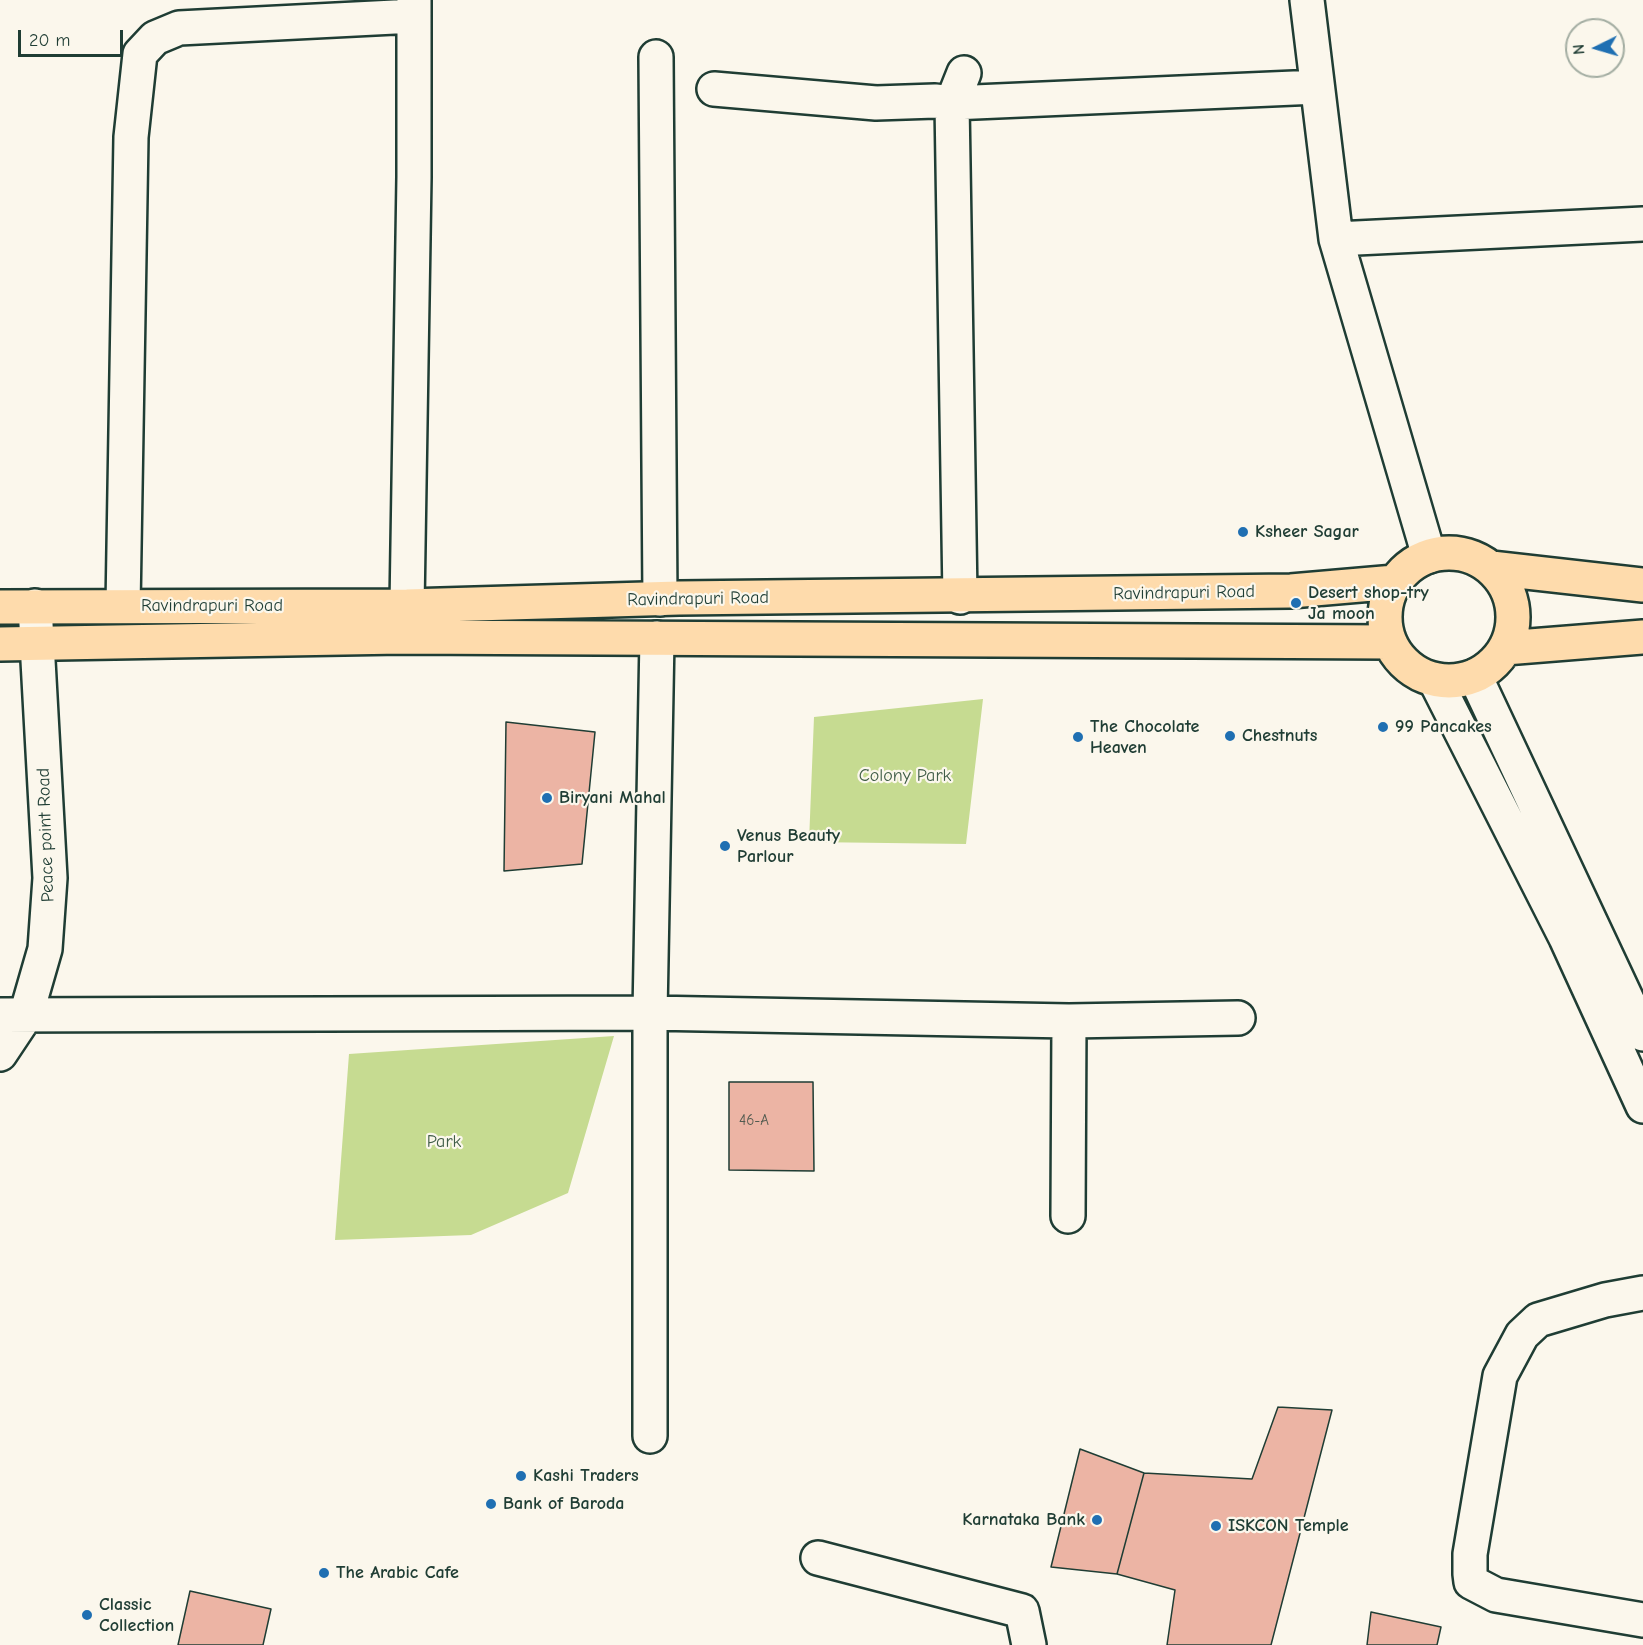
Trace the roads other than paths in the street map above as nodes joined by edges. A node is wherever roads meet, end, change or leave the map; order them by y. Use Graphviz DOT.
graph roads {
  1 [pos="1307,0"];
  2 [pos="414,8"];
  3 [pos="656,57"];
  4 [pos="964,73"];
  5 [pos="1317,87"];
  6 [pos="714,89"];
  7 [pos="952,103"];
  8 [pos="1643,224"];
  9 [pos="1336,239"];
  10 [pos="1429,556"];
  11 [pos="1491,568"];
  12 [pos="1395,582"];
  13 [pos="1643,585"];
  14 [pos="960,597"];
  15 [pos="660,599"];
  16 [pos="35,606"];
  17 [pos="123,606"];
  18 [pos="407,606"];
  19 [pos="0,607"];
  20 [pos="1643,637"];
  21 [pos="657,638"];
  22 [pos="1390,642"];
  23 [pos="37,643"];
  24 [pos="0,644"];
  25 [pos="1505,648"];
  26 [pos="1476,676"];
  27 [pos="1435,680"];
  28 [pos="650,1013"];
  29 [pos="13,1015"];
  30 [pos="1238,1018"];
  31 [pos="1069,1022"];
  32 [pos="1643,1034"];
  33 [pos="0,1054"];
  34 [pos="1643,1106"];
  35 [pos="1068,1216"];
  36 [pos="1643,1293"];
  37 [pos="650,1436"];
  38 [pos="818,1558"];
  39 [pos="1643,1620"];
  40 [pos="1029,1645"];
  1 -- 5 [label="street"];
  2 -- 17 [label="street"];
  2 -- 18 [label="street"];
  3 -- 15 [label="street"];
  4 -- 7 [label="street"];
  5 -- 7 [label="street"];
  5 -- 9 [label="street"];
  6 -- 7 [label="street"];
  7 -- 14 [label="street"];
  8 -- 9 [label="street"];
  9 -- 10 [label="street"];
  10 -- 11 [label="main road"];
  10 -- 12 [label="main road"];
  11 -- 13 [label="main road"];
  11 -- 25 [label="main road"];
  12 -- 14 [label="main road, Ravindrapuri Road"];
  12 -- 22 [label="main road"];
  14 -- 15 [label="main road, Ravindrapuri Road"];
  15 -- 18 [label="main road, Ravindrapuri Road"];
  16 -- 17 [label="main road, Ravindrapuri Road"];
  16 -- 19 [label="main road, Ravindrapuri Road"];
  16 -- 23 [label="street, Peace point Road"];
  17 -- 18 [label="main road, Ravindrapuri Road"];
  20 -- 25 [label="main road"];
  21 -- 22 [label="main road, Ravindrapuri Road"];
  21 -- 23 [label="main road, Ravindrapuri Road"];
  21 -- 28 [label="street"];
  22 -- 27 [label="main road"];
  23 -- 24 [label="main road, Ravindrapuri Road"];
  23 -- 29 [label="street, Peace point Road"];
  25 -- 26 [label="main road"];
  26 -- 27 [label="main road"];
  26 -- 32 [label="street"];
  27 -- 34 [label="street"];
  28 -- 29 [label="street"];
  28 -- 31 [label="street"];
  28 -- 37 [label="street"];
  29 -- 33 [label="street, Peace point Road"];
  30 -- 31 [label="street"];
  31 -- 35 [label="street"];
  36 -- 39 [label="street"];
  38 -- 40 [label="street"];
}
